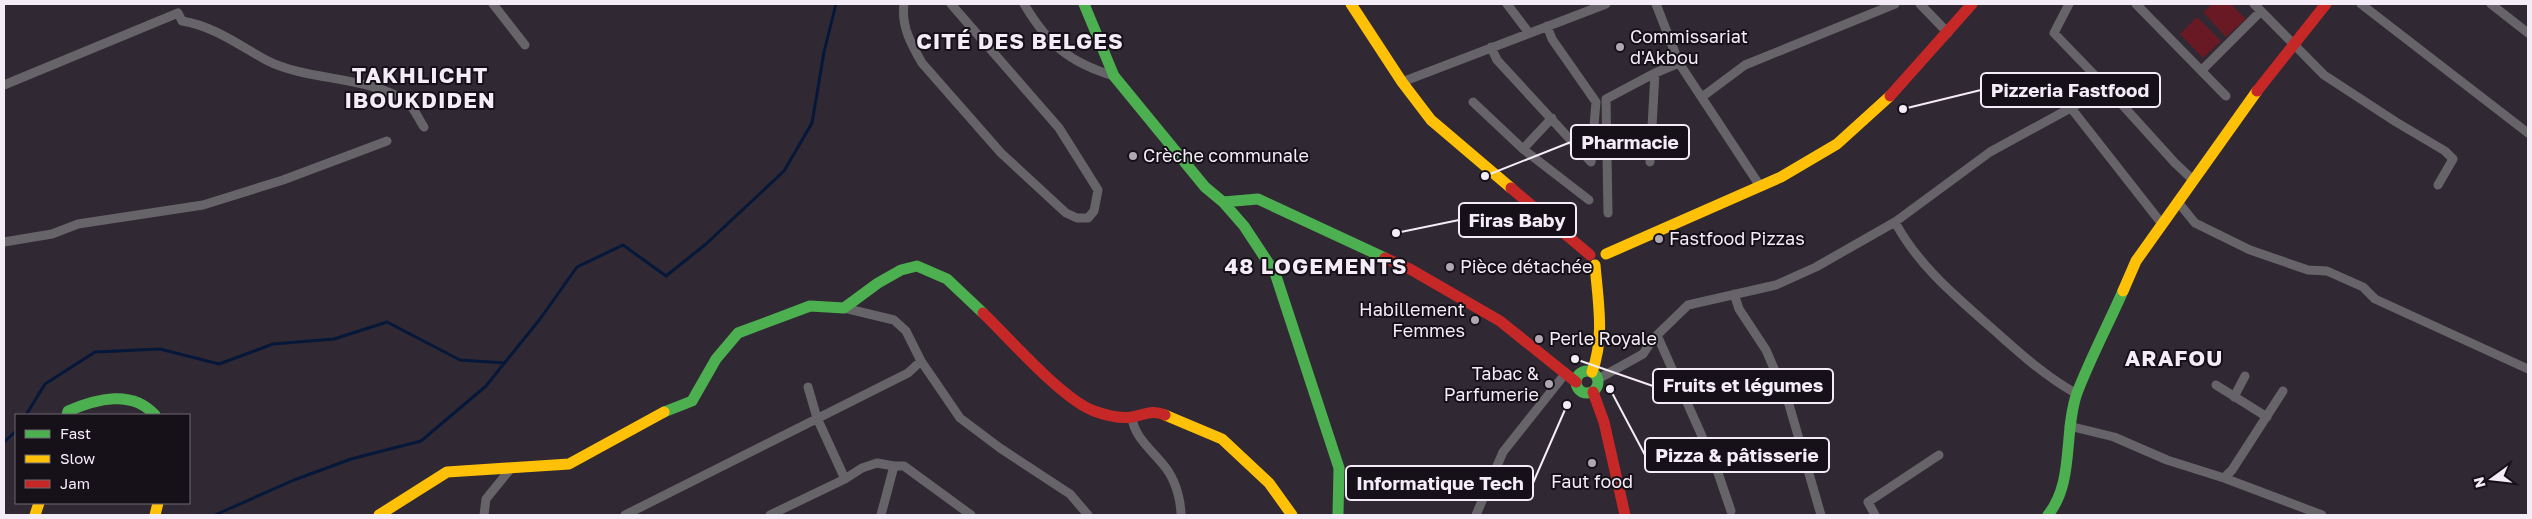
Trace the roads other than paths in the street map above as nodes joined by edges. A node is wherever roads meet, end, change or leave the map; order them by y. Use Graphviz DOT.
graph roads {
  1 [pos="180,4"];
  2 [pos="493,4"];
  3 [pos="904,4"];
  4 [pos="951,4"];
  5 [pos="1024,4"];
  6 [pos="1084,4"];
  7 [pos="1351,4"];
  8 [pos="1507,4"];
  9 [pos="1606,4"];
  10 [pos="1656,4"];
  11 [pos="1895,4"];
  12 [pos="1920,4"];
  13 [pos="1972,4"];
  14 [pos="2070,4"];
  15 [pos="2136,4"];
  16 [pos="2254,4"];
  17 [pos="2326,4"];
  18 [pos="2361,4"];
  19 [pos="2491,4"];
  20 [pos="2261,12"];
  21 [pos="178,13"];
  22 [pos="1547,26"];
  23 [pos="1528,33"];
  24 [pos="1948,33"];
  25 [pos="2528,33"];
  26 [pos="2294,44"];
  27 [pos="525,45"];
  28 [pos="1491,48"];
  29 [pos="1679,63"];
  30 [pos="2202,70"];
  31 [pos="1655,73"];
  32 [pos="1114,76"];
  33 [pos="1402,82"];
  34 [pos="4,85"];
  35 [pos="2107,88"];
  36 [pos="2226,96"];
  37 [pos="1702,97"];
  38 [pos="1472,102"];
  39 [pos="2071,108"];
  40 [pos="1552,118"];
  41 [pos="424,128"];
  42 [pos="2528,133"];
  43 [pos="387,141"];
  44 [pos="1523,149"];
  45 [pos="1650,162"];
  46 [pos="2193,180"];
  47 [pos="2438,185"];
  48 [pos="1760,186"];
  49 [pos="1588,200"];
  50 [pos="1223,202"];
  51 [pos="2178,202"];
  52 [pos="1608,212"];
  53 [pos="1895,222"];
  54 [pos="2162,224"];
  55 [pos="4,242"];
  56 [pos="1593,260"];
  57 [pos="1734,294"];
  58 [pos="844,308"];
  59 [pos="1657,335"];
  60 [pos="921,361"];
  61 [pos="2528,369"];
  62 [pos="1565,374"];
  63 [pos="1595,375"];
  64 [pos="2245,376"];
  65 [pos="1576,382"];
  66 [pos="2216,385"];
  67 [pos="808,387"];
  68 [pos="2282,390"];
  69 [pos="1593,392"];
  70 [pos="2077,394"];
  71 [pos="2234,397"];
  72 [pos="66,414"];
  73 [pos="154,414"];
  74 [pos="1132,417"];
  75 [pos="2267,417"];
  76 [pos="816,418"];
  77 [pos="2069,426"];
  78 [pos="1939,455"];
  79 [pos="894,466"];
  80 [pos="512,467"];
  81 [pos="2224,478"];
  82 [pos="845,479"];
  83 [pos="1730,512"];
  84 [pos="379,515"];
  85 [pos="484,515"];
  86 [pos="625,515"];
  87 [pos="770,515"];
  88 [pos="881,515"];
  89 [pos="971,515"];
  90 [pos="1088,515"];
  91 [pos="1182,515"];
  92 [pos="1292,515"];
  93 [pos="1338,515"];
  94 [pos="1476,515"];
  95 [pos="1625,515"];
  96 [pos="1821,515"];
  97 [pos="1874,515"];
  98 [pos="2048,515"];
  99 [pos="2322,515"];
  1 -- 21 [label="street"];
  2 -- 27 [label="street"];
  3 -- 4 [label="street"];
  5 -- 32 [label="street"];
  6 -- 32 [label="street"];
  7 -- 33 [label="street"];
  8 -- 23 [label="street"];
  9 -- 22 [label="street"];
  10 -- 29 [label="street"];
  11 -- 37 [label="street"];
  12 -- 24 [label="street"];
  13 -- 24 [label="street"];
  14 -- 35 [label="street"];
  15 -- 30 [label="street"];
  16 -- 20 [label="street"];
  17 -- 26 [label="street"];
  18 -- 42 [label="street"];
  19 -- 25 [label="street"];
  20 -- 26 [label="street"];
  20 -- 30 [label="street"];
  21 -- 34 [label="street"];
  21 -- 41 [label="street"];
  22 -- 23 [label="street"];
  22 -- 40 [label="street"];
  23 -- 28 [label="street"];
  24 -- 48 [label="street"];
  26 -- 46 [label="street"];
  26 -- 47 [label="street"];
  28 -- 33 [label="street"];
  28 -- 40 [label="street"];
  29 -- 31 [label="street"];
  29 -- 37 [label="street"];
  30 -- 36 [label="street"];
  31 -- 45 [label="street"];
  31 -- 52 [label="street"];
  32 -- 50 [label="street"];
  33 -- 56 [label="street"];
  35 -- 39 [label="street"];
  35 -- 46 [label="street"];
  37 -- 48 [label="street"];
  38 -- 44 [label="street"];
  39 -- 53 [label="street"];
  39 -- 54 [label="street"];
  40 -- 44 [label="street"];
  43 -- 55 [label="street"];
  44 -- 49 [label="street"];
  46 -- 51 [label="street"];
  48 -- 56 [label="street"];
  50 -- 62 [label="street"];
  50 -- 93 [label="street"];
  51 -- 54 [label="street"];
  51 -- 61 [label="street"];
  53 -- 57 [label="street"];
  53 -- 70 [label="street"];
  54 -- 70 [label="street"];
  56 -- 63 [label="street"];
  57 -- 59 [label="street"];
  57 -- 96 [label="street"];
  58 -- 60 [label="street"];
  58 -- 74 [label="street"];
  58 -- 80 [label="street"];
  59 -- 63 [label="street"];
  59 -- 83 [label="street"];
  60 -- 76 [label="street"];
  60 -- 90 [label="street"];
  62 -- 65 [label="street"];
  62 -- 94 [label="street"];
  63 -- 65 [label="street"];
  63 -- 69 [label="street"];
  64 -- 71 [label="street"];
  65 -- 69 [label="street"];
  66 -- 71 [label="street"];
  67 -- 76 [label="street"];
  68 -- 75 [label="street"];
  69 -- 95 [label="street"];
  70 -- 77 [label="street"];
  71 -- 75 [label="street"];
  72 -- 73 [label="street"];
  74 -- 91 [label="street"];
  74 -- 92 [label="street"];
  75 -- 81 [label="street"];
  76 -- 82 [label="street"];
  76 -- 86 [label="street"];
  77 -- 81 [label="street"];
  77 -- 98 [label="street"];
  78 -- 97 [label="street"];
  79 -- 82 [label="street"];
  79 -- 88 [label="street"];
  79 -- 89 [label="street"];
  80 -- 84 [label="street"];
  80 -- 85 [label="street"];
  81 -- 99 [label="street"];
  82 -- 87 [label="street"];
}
